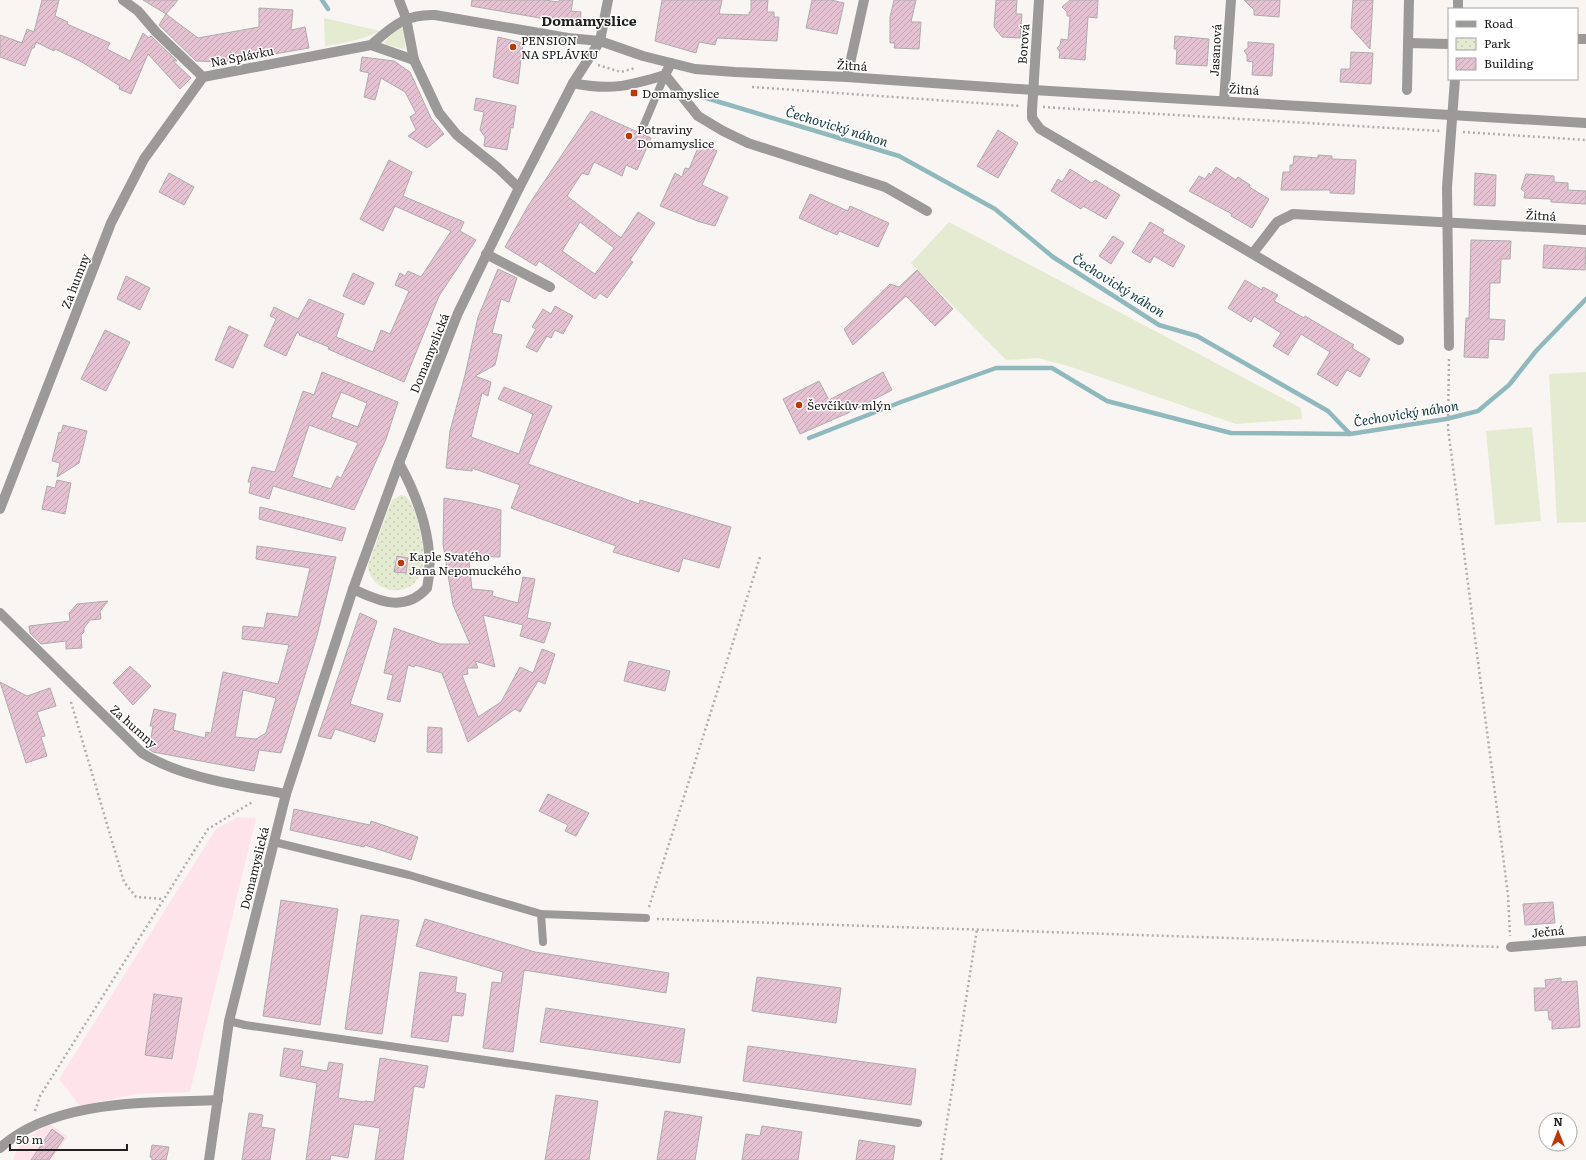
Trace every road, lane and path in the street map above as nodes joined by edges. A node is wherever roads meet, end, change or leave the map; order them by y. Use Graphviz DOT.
graph roads {
  1 [pos="123,0"];
  2 [pos="399,0"];
  3 [pos="608,0"];
  4 [pos="864,0"];
  5 [pos="1039,0"];
  6 [pos="1230,0"];
  7 [pos="1409,0"];
  8 [pos="406,18"];
  9 [pos="600,41"];
  10 [pos="1408,43"];
  11 [pos="1448,44"];
  12 [pos="371,45"];
  13 [pos="414,60"];
  14 [pos="586,61"];
  15 [pos="671,63"];
  16 [pos="639,68"];
  17 [pos="665,76"];
  18 [pos="203,77"];
  19 [pos="846,77"];
  20 [pos="1455,80"];
  21 [pos="573,83"];
  22 [pos="748,87"];
  23 [pos="1033,90"];
  24 [pos="1407,90"];
  25 [pos="1224,101"];
  26 [pos="1032,106"];
  27 [pos="1453,115"];
  28 [pos="1586,123"];
  29 [pos="643,127"];
  30 [pos="1451,132"];
  31 [pos="1586,140"];
  32 [pos="518,188"];
  33 [pos="928,211"];
  34 [pos="1447,224"];
  35 [pos="1586,230"];
  36 [pos="486,254"];
  37 [pos="1253,254"];
  38 [pos="550,287"];
  39 [pos="1399,340"];
  40 [pos="1449,346"];
  41 [pos="399,463"];
  42 [pos="0,509"];
  43 [pos="760,557"];
  44 [pos="352,589"];
  45 [pos="0,613"];
  46 [pos="70,699"];
  47 [pos="269,791"];
  48 [pos="286,794"];
  49 [pos="274,842"];
  50 [pos="164,899"];
  51 [pos="541,914"];
  52 [pos="646,918"];
  53 [pos="977,930"];
  54 [pos="1586,941"];
  55 [pos="543,942"];
  56 [pos="1511,947"];
  57 [pos="229,1020"];
  58 [pos="218,1100"];
  59 [pos="918,1123"];
  60 [pos="29,1127"];
  61 [pos="0,1148"];
  62 [pos="209,1160"];
  63 [pos="941,1160"];
  1 -- 18 [label="street, Na Splávku"];
  2 -- 8 [label="street"];
  3 -- 9 [label="street, Domamyslická"];
  4 -- 19 [label="street"];
  5 -- 23 [label="street, Borová"];
  6 -- 25 [label="street, Jasanová"];
  7 -- 10 [label="street"];
  8 -- 9 [label="street, Na Splávku"];
  8 -- 12 [label="street, Na Splávku"];
  8 -- 13 [label="street"];
  9 -- 14 [label="street, Domamyslická"];
  9 -- 15 [label="street, Žitná"];
  10 -- 11 [label="street"];
  10 -- 24 [label="street"];
  12 -- 13 [label="street"];
  12 -- 18 [label="street, Na Splávku"];
  13 -- 32 [label="street"];
  14 -- 16 [label="path"];
  14 -- 21 [label="street, Domamyslická"];
  15 -- 17 [label="street"];
  15 -- 19 [label="street, Žitná"];
  17 -- 21 [label="street"];
  17 -- 29 [label="lane"];
  17 -- 33 [label="street"];
  18 -- 42 [label="street, Za humny"];
  19 -- 23 [label="street, Žitná"];
  20 -- 27 [label="street"];
  21 -- 32 [label="street, Domamyslická"];
  22 -- 26 [label="path"];
  23 -- 25 [label="street, Žitná"];
  23 -- 26 [label="street"];
  25 -- 27 [label="street, Žitná"];
  26 -- 30 [label="path"];
  26 -- 37 [label="street"];
  27 -- 28 [label="street, Žitná"];
  27 -- 30 [label="street"];
  30 -- 31 [label="path"];
  30 -- 34 [label="street"];
  32 -- 36 [label="street, Domamyslická"];
  34 -- 35 [label="street, Žitná"];
  34 -- 37 [label="street, Žitná"];
  34 -- 40 [label="street"];
  36 -- 38 [label="street"];
  36 -- 41 [label="street, Domamyslická"];
  37 -- 39 [label="street"];
  40 -- 56 [label="path"];
  41 -- 44 [label="street, Domamyslická"];
  41 -- 44 [label="street"];
  43 -- 52 [label="path"];
  44 -- 48 [label="street, Domamyslická"];
  45 -- 47 [label="street, Za humny"];
  46 -- 50 [label="path"];
  47 -- 48 [label="street, Za humny"];
  47 -- 50 [label="path"];
  48 -- 49 [label="street, Domamyslická"];
  49 -- 51 [label="lane"];
  49 -- 57 [label="street, Domamyslická"];
  50 -- 60 [label="path"];
  51 -- 52 [label="lane"];
  51 -- 55 [label="lane"];
  52 -- 53 [label="path"];
  53 -- 56 [label="path"];
  53 -- 63 [label="path"];
  54 -- 56 [label="street, Ječná"];
  57 -- 58 [label="street, Domamyslická"];
  57 -- 59 [label="lane"];
  58 -- 60 [label="street"];
  58 -- 62 [label="street, Domamyslická"];
  60 -- 61 [label="street"];
}
